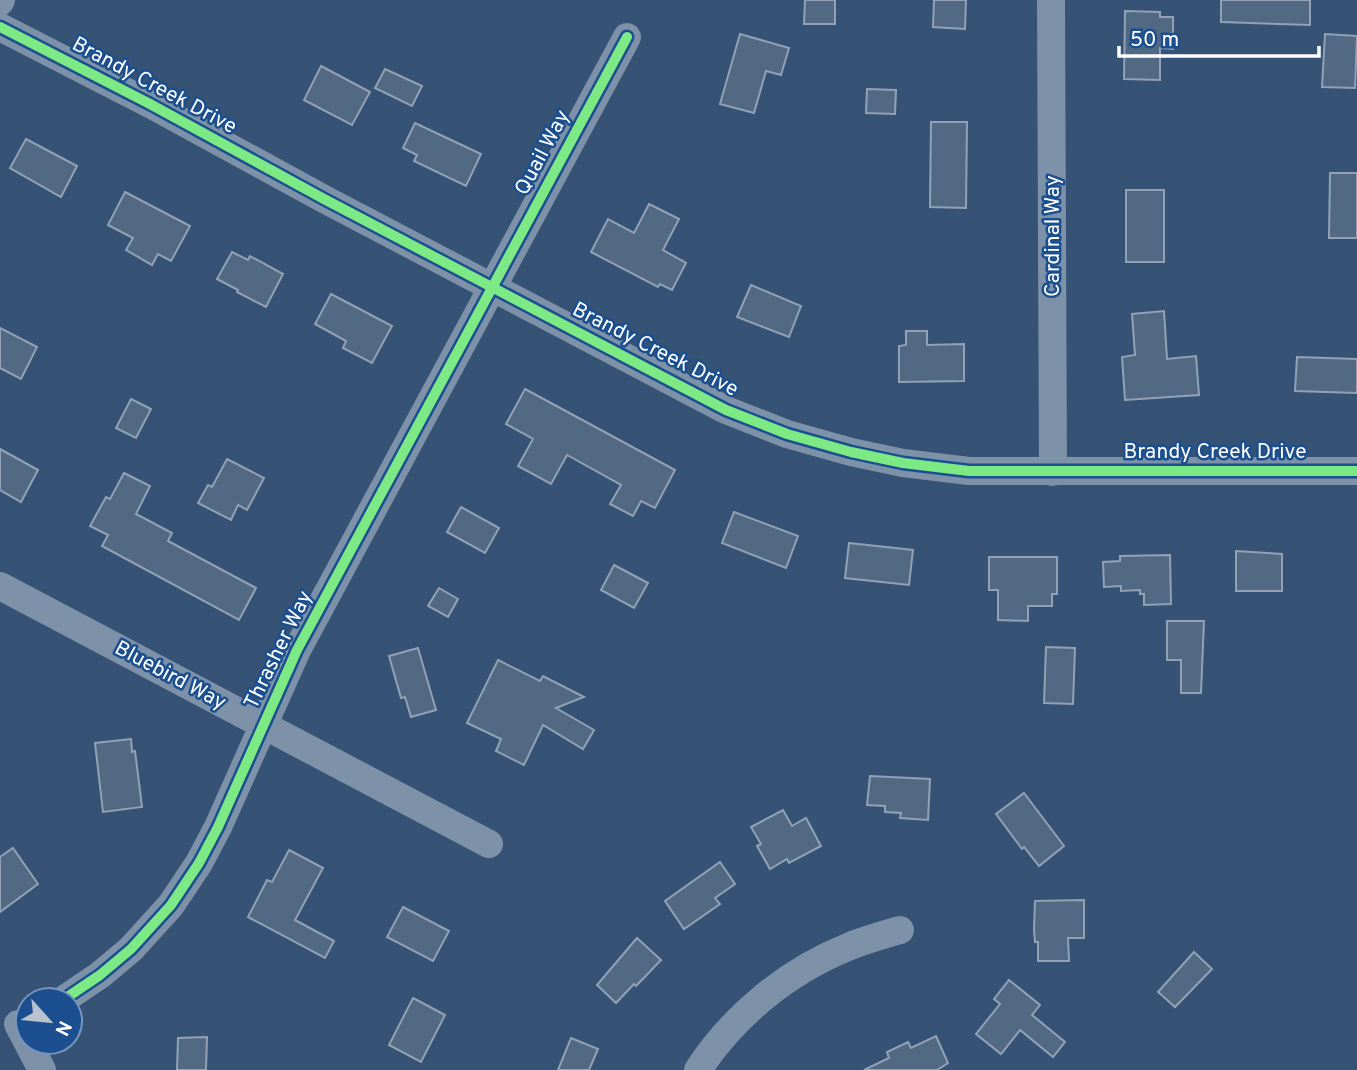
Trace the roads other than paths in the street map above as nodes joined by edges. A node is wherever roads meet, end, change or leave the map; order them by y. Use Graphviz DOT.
graph roads {
  1 [pos="1051,0"];
  2 [pos="0,27"];
  3 [pos="627,37"];
  4 [pos="493,287"];
  5 [pos="1357,471"];
  6 [pos="1053,472"];
  7 [pos="0,586"];
  8 [pos="263,726"];
  9 [pos="489,844"];
  10 [pos="900,930"];
  11 [pos="84,986"];
  12 [pos="698,1070"];
  1 -- 6 [label="street, Cardinal Way"];
  2 -- 4 [label="street, Brandy Creek Drive"];
  3 -- 4 [label="street, Quail Way"];
  4 -- 6 [label="street, Brandy Creek Drive"];
  4 -- 8 [label="street, Thrasher Way"];
  5 -- 6 [label="street, Brandy Creek Drive"];
  7 -- 8 [label="street, Bluebird Way"];
  8 -- 9 [label="street, Bluebird Way"];
  8 -- 11 [label="street, Thrasher Way"];
  10 -- 12 [label="street"];
}
